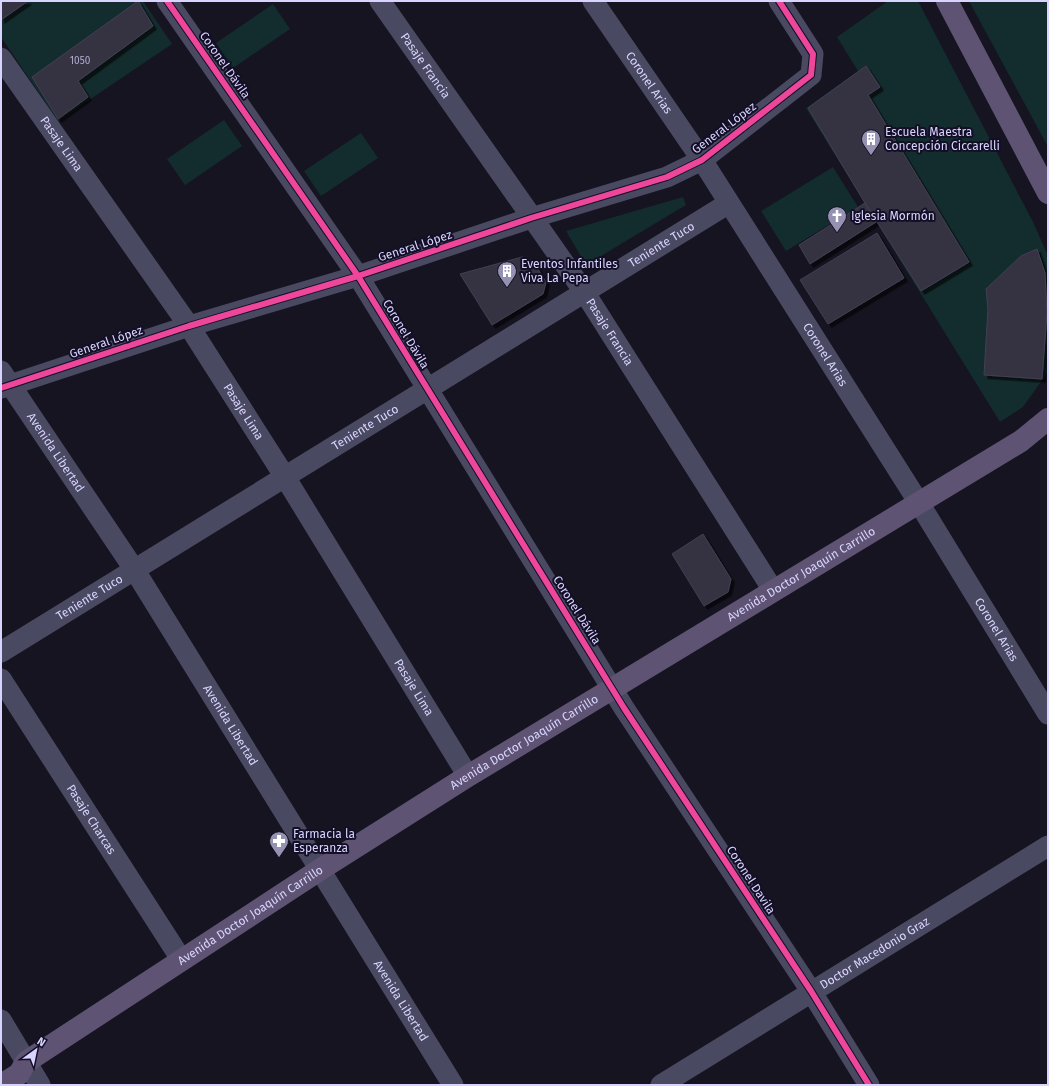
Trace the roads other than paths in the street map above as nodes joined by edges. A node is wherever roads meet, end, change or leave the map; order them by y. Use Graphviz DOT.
graph roads {
  1 [pos="167,1"];
  2 [pos="380,1"];
  3 [pos="593,1"];
  4 [pos="779,1"];
  5 [pos="947,1"];
  6 [pos="1,58"];
  7 [pos="702,160"];
  8 [pos="1048,193"];
  9 [pos="729,203"];
  10 [pos="532,218"];
  11 [pos="358,276"];
  12 [pos="585,293"];
  13 [pos="189,326"];
  14 [pos="4,381"];
  15 [pos="427,389"];
  16 [pos="1048,419"];
  17 [pos="285,477"];
  18 [pos="919,503"];
  19 [pos="134,569"];
  20 [pos="774,590"];
  21 [pos="1,652"];
  22 [pos="1,679"];
  23 [pos="613,689"];
  24 [pos="1048,714"];
  25 [pos="468,776"];
  26 [pos="1048,846"];
  27 [pos="321,869"];
  28 [pos="181,959"];
  29 [pos="811,991"];
  30 [pos="1,1020"];
  31 [pos="26,1062"];
  32 [pos="1,1069"];
  33 [pos="1,1085"];
  34 [pos="40,1085"];
  35 [pos="453,1085"];
  36 [pos="661,1085"];
  37 [pos="869,1085"];
  1 -- 11 [label="street, Coronel Dávila"];
  2 -- 10 [label="street, Pasaje Francia"];
  3 -- 7 [label="street, Coronel Arias"];
  4 -- 7 [label="street, General López"];
  5 -- 8 [label="main road"];
  6 -- 13 [label="street, Pasaje Lima"];
  7 -- 9 [label="street, Coronel Arias"];
  7 -- 10 [label="street, General López"];
  9 -- 12 [label="street, Teniente Tuco"];
  9 -- 18 [label="street, Coronel Arias"];
  10 -- 11 [label="street, General López"];
  10 -- 12 [label="street, Pasaje Francia"];
  11 -- 13 [label="street, General López"];
  11 -- 15 [label="street, Coronel Dávila"];
  12 -- 15 [label="street, Teniente Tuco"];
  12 -- 20 [label="street, Pasaje Francia"];
  13 -- 14 [label="street, General López"];
  13 -- 17 [label="street, Pasaje Lima"];
  14 -- 19 [label="street, Avenida Libertad"];
  15 -- 17 [label="street, Teniente Tuco"];
  15 -- 23 [label="street, Coronel Dávila"];
  16 -- 18 [label="main road, Avenida Doctor Joaquín Carrillo"];
  17 -- 19 [label="street, Teniente Tuco"];
  17 -- 25 [label="street, Pasaje Lima"];
  18 -- 20 [label="main road, Avenida Doctor Joaquín Carrillo"];
  18 -- 24 [label="street, Coronel Arias"];
  19 -- 21 [label="street, Teniente Tuco"];
  19 -- 27 [label="street, Avenida Libertad"];
  20 -- 23 [label="main road, Avenida Doctor Joaquín Carrillo"];
  22 -- 28 [label="street, Pasaje Charcas"];
  23 -- 25 [label="main road, Avenida Doctor Joaquín Carrillo"];
  23 -- 29 [label="street, Coronel Davila"];
  25 -- 27 [label="main road, Avenida Doctor Joaquín Carrillo"];
  26 -- 29 [label="street, Doctor Macedonio Graz"];
  27 -- 28 [label="main road, Avenida Doctor Joaquín Carrillo"];
  27 -- 35 [label="street, Avenida Libertad"];
  28 -- 31 [label="main road, Avenida Doctor Joaquín Carrillo"];
  29 -- 36 [label="street, Doctor Macedonio Graz"];
  29 -- 37 [label="street, Coronel Davila"];
  30 -- 31 [label="street"];
  31 -- 32 [label="main road, Avenida Doctor Joaquín Carrillo"];
  31 -- 33 [label="main road, Avenida Doctor Joaquín Carrillo"];
  31 -- 34 [label="street"];
}
